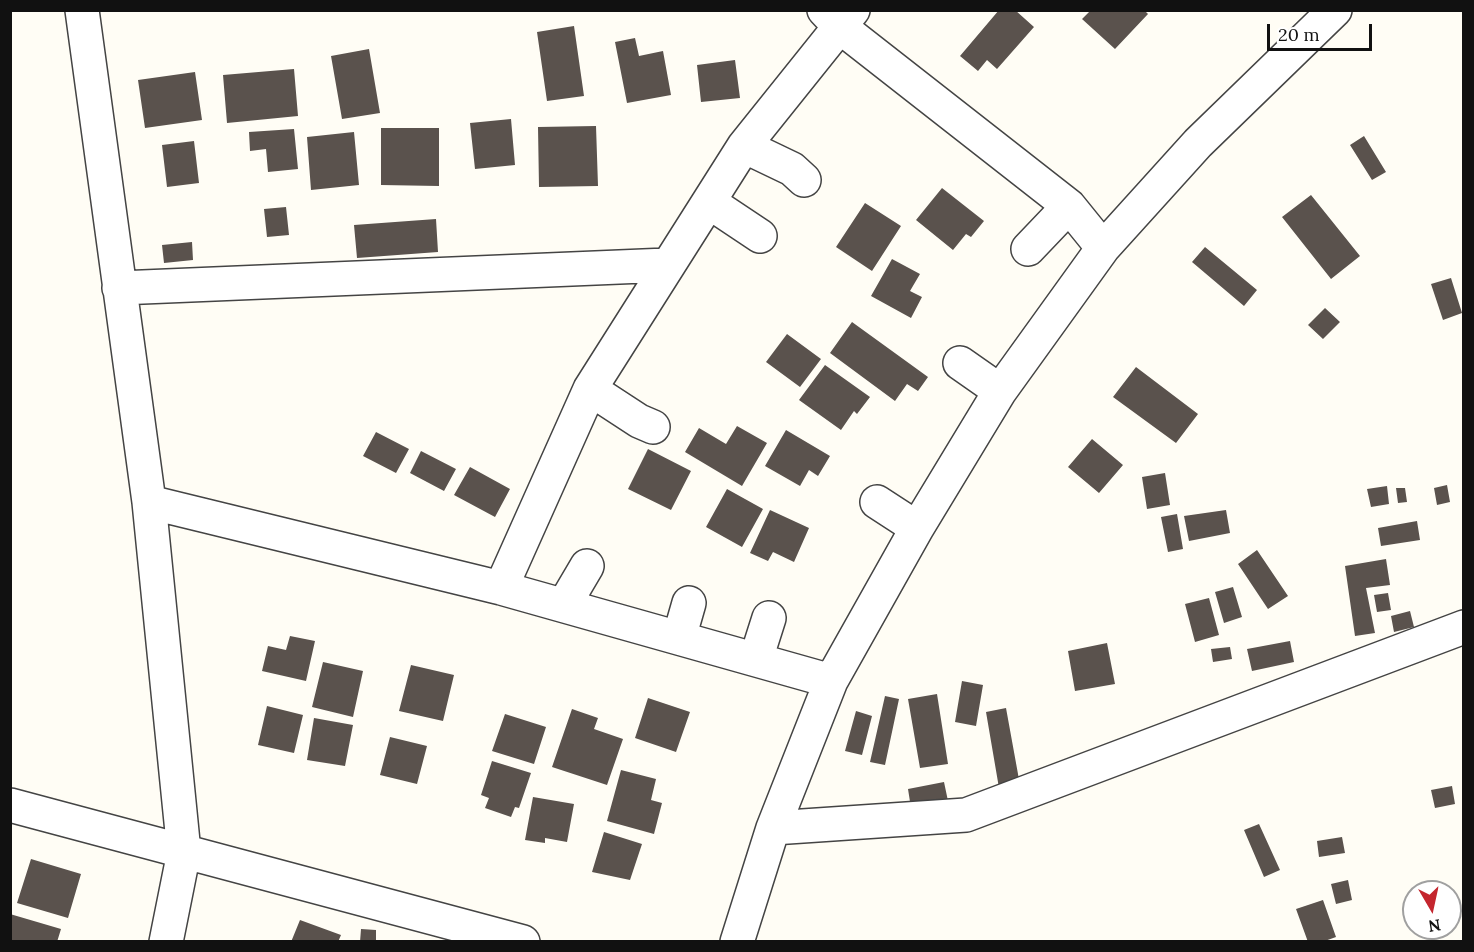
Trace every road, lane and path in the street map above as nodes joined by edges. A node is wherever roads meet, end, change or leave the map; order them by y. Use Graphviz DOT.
graph roads {
  1 [pos="82,10"];
  2 [pos="1335,10"];
  3 [pos="839,16"];
  4 [pos="744,146"];
  5 [pos="804,180"];
  6 [pos="709,202"];
  7 [pos="1069,206"];
  8 [pos="760,236"];
  9 [pos="1103,248"];
  10 [pos="1028,249"];
  11 [pos="667,265"];
  12 [pos="119,288"];
  13 [pos="960,363"];
  14 [pos="590,389"];
  15 [pos="1000,391"];
  16 [pos="653,427"];
  17 [pos="149,502"];
  18 [pos="877,502"];
  19 [pos="917,528"];
  20 [pos="587,566"];
  21 [pos="501,588"];
  22 [pos="689,603"];
  23 [pos="564,605"];
  24 [pos="769,618"];
  25 [pos="1464,627"];
  26 [pos="679,638"];
  27 [pos="756,659"];
  28 [pos="831,681"];
  29 [pos="10,804"];
  30 [pos="773,828"];
  31 [pos="184,852"];
  32 [pos="166,942"];
  33 [pos="523,942"];
  34 [pos="737,942"];
  1 -- 12 [label="street"];
  2 -- 9 [label="street"];
  3 -- 4 [label="street"];
  3 -- 7 [label="street"];
  4 -- 5 [label="street"];
  4 -- 6 [label="street"];
  6 -- 8 [label="street"];
  6 -- 11 [label="street"];
  7 -- 9 [label="street"];
  7 -- 10 [label="street"];
  9 -- 15 [label="street"];
  11 -- 12 [label="street"];
  11 -- 14 [label="street"];
  12 -- 17 [label="street"];
  13 -- 15 [label="street"];
  14 -- 16 [label="street"];
  14 -- 21 [label="street"];
  15 -- 19 [label="street"];
  17 -- 21 [label="street"];
  17 -- 31 [label="street"];
  18 -- 19 [label="street"];
  19 -- 28 [label="street"];
  20 -- 23 [label="street"];
  21 -- 23 [label="street"];
  22 -- 26 [label="street"];
  23 -- 26 [label="street"];
  24 -- 27 [label="street"];
  25 -- 30 [label="street"];
  26 -- 27 [label="street"];
  27 -- 28 [label="street"];
  28 -- 30 [label="street"];
  29 -- 31 [label="street"];
  30 -- 34 [label="street"];
  31 -- 32 [label="street"];
  31 -- 33 [label="street"];
}
